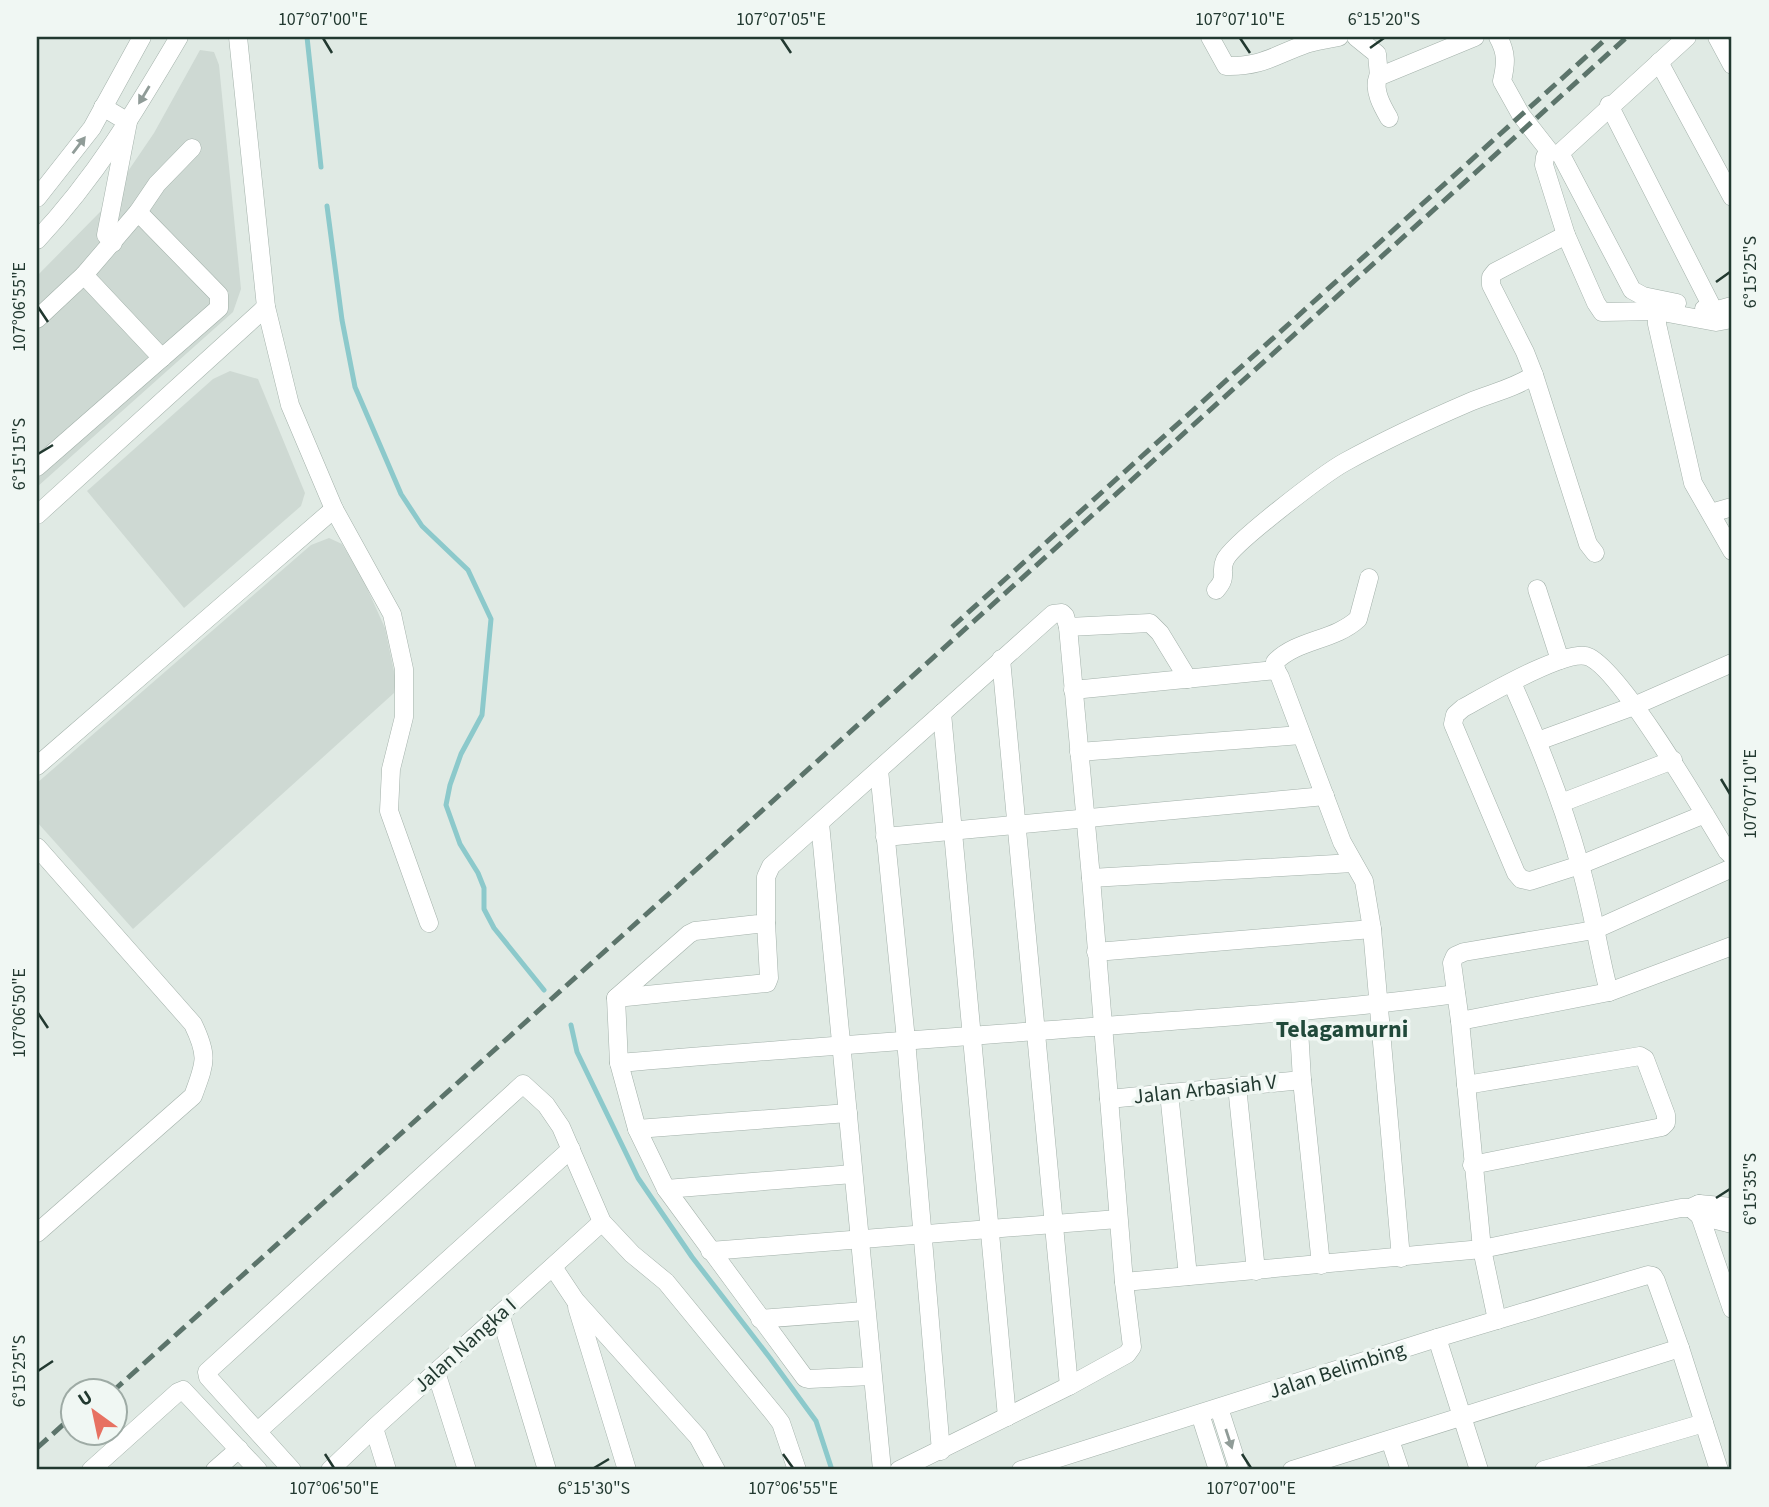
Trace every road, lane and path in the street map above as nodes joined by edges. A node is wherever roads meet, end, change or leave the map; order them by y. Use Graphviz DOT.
graph roads {
  1 [pos="142,37"];
  2 [pos="179,37"];
  3 [pos="238,37"];
  4 [pos="1210,37"];
  5 [pos="1339,37"];
  6 [pos="1356,37"];
  7 [pos="1475,37"];
  8 [pos="1498,37"];
  9 [pos="1687,37"];
  10 [pos="1717,37"];
  11 [pos="1659,62"];
  12 [pos="1732,65"];
  13 [pos="1379,76"];
  14 [pos="1609,106"];
  15 [pos="103,107"];
  16 [pos="1388,118"];
  17 [pos="128,122"];
  18 [pos="192,148"];
  19 [pos="1732,197"];
  20 [pos="37,198"];
  21 [pos="138,212"];
  22 [pos="1566,235"];
  23 [pos="37,240"];
  24 [pos="113,243"];
  25 [pos="84,275"];
  26 [pos="1732,306"];
  27 [pos="266,307"];
  28 [pos="1657,311"];
  29 [pos="1714,311"];
  30 [pos="37,319"];
  31 [pos="1732,319"];
  32 [pos="162,358"];
  33 [pos="1534,374"];
  34 [pos="37,467"];
  35 [pos="1732,507"];
  36 [pos="334,509"];
  37 [pos="1711,513"];
  38 [pos="37,515"];
  39 [pos="1732,551"];
  40 [pos="1595,553"];
  41 [pos="1369,578"];
  42 [pos="1537,589"];
  43 [pos="1216,590"];
  44 [pos="1068,627"];
  45 [pos="1002,659"];
  46 [pos="1560,660"];
  47 [pos="1732,663"];
  48 [pos="1276,670"];
  49 [pos="1188,679"];
  50 [pos="1512,683"];
  51 [pos="1073,690"];
  52 [pos="1634,706"];
  53 [pos="942,713"];
  54 [pos="1301,735"];
  55 [pos="1538,741"];
  56 [pos="1079,752"];
  57 [pos="1672,760"];
  58 [pos="37,766"];
  59 [pos="879,770"];
  60 [pos="1325,796"];
  61 [pos="1561,803"];
  62 [pos="1704,814"];
  63 [pos="1085,818"];
  64 [pos="820,823"];
  65 [pos="1017,824"];
  66 [pos="953,831"];
  67 [pos="885,837"];
  68 [pos="37,847"];
  69 [pos="1732,856"];
  70 [pos="1353,863"];
  71 [pos="1580,865"];
  72 [pos="1732,868"];
  73 [pos="1091,878"];
  74 [pos="429,923"];
  75 [pos="766,923"];
  76 [pos="1372,929"];
  77 [pos="1594,930"];
  78 [pos="1732,946"];
  79 [pos="1096,953"];
  80 [pos="1609,992"];
  81 [pos="1456,994"];
  82 [pos="616,998"];
  83 [pos="1379,1004"];
  84 [pos="1298,1013"];
  85 [pos="1460,1021"];
  86 [pos="1103,1026"];
  87 [pos="1036,1033"];
  88 [pos="972,1037"];
  89 [pos="906,1040"];
  90 [pos="841,1044"];
  91 [pos="619,1063"];
  92 [pos="1302,1080"];
  93 [pos="1466,1085"];
  94 [pos="1237,1086"];
  95 [pos="1170,1093"];
  96 [pos="1108,1099"];
  97 [pos="848,1113"];
  98 [pos="637,1129"];
  99 [pos="571,1149"];
  100 [pos="1472,1165"];
  101 [pos="853,1174"];
  102 [pos="666,1189"];
  103 [pos="1732,1207"];
  104 [pos="1696,1209"];
  105 [pos="1118,1219"];
  106 [pos="602,1222"];
  107 [pos="1054,1223"];
  108 [pos="1732,1224"];
  109 [pos="990,1228"];
  110 [pos="37,1233"];
  111 [pos="921,1233"];
  112 [pos="858,1238"];
  113 [pos="1482,1249"];
  114 [pos="710,1251"];
  115 [pos="1401,1258"];
  116 [pos="1321,1265"];
  117 [pos="553,1267"];
  118 [pos="1256,1270"];
  119 [pos="1188,1276"];
  120 [pos="1124,1282"];
  121 [pos="575,1300"];
  122 [pos="1732,1309"];
  123 [pos="865,1311"];
  124 [pos="500,1314"];
  125 [pos="760,1319"];
  126 [pos="1497,1320"];
  127 [pos="1437,1338"];
  128 [pos="1680,1348"];
  129 [pos="436,1372"];
  130 [pos="871,1376"];
  131 [pos="1069,1386"];
  132 [pos="1219,1408"];
  133 [pos="1200,1414"];
  134 [pos="1007,1417"];
  135 [pos="1462,1417"];
  136 [pos="1704,1423"];
  137 [pos="374,1428"];
  138 [pos="258,1432"];
  139 [pos="1390,1440"];
  140 [pos="239,1449"];
  141 [pos="941,1451"];
  142 [pos="1314,1467"];
  143 [pos="91,1470"];
  144 [pos="215,1470"];
  145 [pos="258,1470"];
  146 [pos="292,1470"];
  147 [pos="330,1470"];
  148 [pos="387,1470"];
  149 [pos="467,1470"];
  150 [pos="547,1470"];
  151 [pos="627,1470"];
  152 [pos="716,1470"];
  153 [pos="797,1470"];
  154 [pos="881,1470"];
  155 [pos="899,1470"];
  156 [pos="1021,1470"];
  157 [pos="1218,1470"];
  158 [pos="1239,1470"];
  159 [pos="1292,1470"];
  160 [pos="1400,1470"];
  161 [pos="1479,1470"];
  162 [pos="1544,1470"];
  163 [pos="1719,1470"];
  1 -- 15 [label="street"];
  2 -- 17 [label="street, one-way"];
  3 -- 27 [label="street"];
  4 -- 5 [label="street"];
  6 -- 13 [label="street"];
  7 -- 13 [label="street"];
  8 -- 22 [label="street"];
  9 -- 11 [label="street"];
  10 -- 12 [label="street"];
  11 -- 14 [label="street"];
  11 -- 19 [label="street"];
  13 -- 16 [label="street"];
  14 -- 29 [label="street"];
  14 -- 29 [label="street"];
  15 -- 17 [label="street"];
  20 -- 15 [label="street, one-way"];
  17 -- 23 [label="street"];
  17 -- 24 [label="street"];
  18 -- 21 [label="street"];
  21 -- 24 [label="street"];
  21 -- 32 [label="street"];
  22 -- 28 [label="street"];
  22 -- 33 [label="street"];
  24 -- 25 [label="street"];
  25 -- 30 [label="street"];
  25 -- 32 [label="street"];
  26 -- 29 [label="street"];
  27 -- 36 [label="street"];
  27 -- 38 [label="street"];
  28 -- 31 [label="street"];
  28 -- 37 [label="street"];
  32 -- 34 [label="street"];
  33 -- 40 [label="street"];
  33 -- 43 [label="street"];
  35 -- 37 [label="street"];
  36 -- 58 [label="street"];
  36 -- 74 [label="street"];
  37 -- 39 [label="street"];
  41 -- 48 [label="street"];
  42 -- 46 [label="street"];
  44 -- 45 [label="street"];
  44 -- 49 [label="street"];
  44 -- 51 [label="street"];
  45 -- 53 [label="street"];
  45 -- 65 [label="street"];
  46 -- 50 [label="street"];
  46 -- 52 [label="street"];
  47 -- 52 [label="street"];
  48 -- 49 [label="street"];
  48 -- 54 [label="street"];
  49 -- 51 [label="street"];
  50 -- 55 [label="street"];
  50 -- 71 [label="street"];
  51 -- 56 [label="street"];
  52 -- 55 [label="street"];
  52 -- 57 [label="street"];
  53 -- 59 [label="street"];
  53 -- 66 [label="street"];
  54 -- 56 [label="street"];
  54 -- 60 [label="street"];
  55 -- 61 [label="street"];
  56 -- 63 [label="street"];
  57 -- 61 [label="street"];
  57 -- 62 [label="street"];
  59 -- 64 [label="street"];
  59 -- 67 [label="street"];
  60 -- 63 [label="street"];
  60 -- 70 [label="street"];
  61 -- 71 [label="street"];
  62 -- 69 [label="street"];
  62 -- 71 [label="street"];
  63 -- 65 [label="street"];
  63 -- 73 [label="street"];
  64 -- 75 [label="street"];
  64 -- 90 [label="street"];
  65 -- 66 [label="street"];
  65 -- 87 [label="street"];
  66 -- 67 [label="street"];
  66 -- 88 [label="street"];
  67 -- 89 [label="street"];
  68 -- 110 [label="street"];
  70 -- 73 [label="street"];
  70 -- 76 [label="street"];
  71 -- 77 [label="street"];
  72 -- 77 [label="street"];
  73 -- 79 [label="street"];
  75 -- 82 [label="street"];
  75 -- 82 [label="street"];
  76 -- 79 [label="street"];
  76 -- 83 [label="street"];
  77 -- 80 [label="street"];
  77 -- 81 [label="street"];
  78 -- 80 [label="street"];
  79 -- 86 [label="street"];
  80 -- 85 [label="street"];
  81 -- 83 [label="street"];
  81 -- 85 [label="street"];
  82 -- 91 [label="street"];
  83 -- 84 [label="street"];
  83 -- 115 [label="street"];
  84 -- 86 [label="street"];
  84 -- 92 [label="street"];
  85 -- 93 [label="street"];
  86 -- 87 [label="street"];
  86 -- 96 [label="street"];
  87 -- 88 [label="street"];
  87 -- 107 [label="street"];
  88 -- 89 [label="street"];
  88 -- 109 [label="street"];
  89 -- 90 [label="street"];
  89 -- 111 [label="street"];
  90 -- 91 [label="street"];
  90 -- 97 [label="street"];
  91 -- 98 [label="street"];
  92 -- 94 [label="street, Jalan Arbasiah V"];
  92 -- 116 [label="street"];
  93 -- 100 [label="street"];
  93 -- 100 [label="street"];
  94 -- 95 [label="street, Jalan Arbasiah V"];
  94 -- 118 [label="street"];
  95 -- 96 [label="street, Jalan Arbasiah V"];
  95 -- 119 [label="street"];
  96 -- 105 [label="street"];
  97 -- 98 [label="street"];
  97 -- 101 [label="street"];
  98 -- 102 [label="street"];
  99 -- 106 [label="street"];
  99 -- 138 [label="street"];
  99 -- 138 [label="street"];
  100 -- 113 [label="street"];
  101 -- 102 [label="street"];
  101 -- 112 [label="street"];
  102 -- 114 [label="street"];
  103 -- 104 [label="street"];
  104 -- 108 [label="street"];
  104 -- 113 [label="street"];
  104 -- 122 [label="street"];
  105 -- 107 [label="street"];
  105 -- 120 [label="street"];
  106 -- 117 [label="street, Jalan Nangka I"];
  106 -- 153 [label="street"];
  107 -- 109 [label="street"];
  107 -- 131 [label="street"];
  109 -- 111 [label="street"];
  109 -- 134 [label="street"];
  111 -- 112 [label="street"];
  111 -- 141 [label="street"];
  112 -- 114 [label="street"];
  112 -- 123 [label="street"];
  113 -- 115 [label="street"];
  113 -- 126 [label="street"];
  114 -- 125 [label="street"];
  115 -- 116 [label="street"];
  116 -- 118 [label="street"];
  117 -- 121 [label="street"];
  117 -- 124 [label="street, Jalan Nangka I"];
  118 -- 119 [label="street"];
  119 -- 120 [label="street"];
  120 -- 131 [label="street"];
  121 -- 151 [label="street"];
  121 -- 152 [label="street"];
  123 -- 125 [label="street"];
  123 -- 130 [label="street"];
  124 -- 129 [label="street, Jalan Nangka I"];
  124 -- 150 [label="street"];
  125 -- 130 [label="street"];
  126 -- 127 [label="street, Jalan Belimbing"];
  126 -- 128 [label="street, Jalan Belimbing"];
  127 -- 132 [label="street, Jalan Belimbing"];
  127 -- 135 [label="street"];
  128 -- 135 [label="street"];
  128 -- 136 [label="street"];
  129 -- 137 [label="street, Jalan Nangka I"];
  129 -- 149 [label="street"];
  130 -- 154 [label="street"];
  131 -- 134 [label="street"];
  132 -- 133 [label="street, Jalan Belimbing"];
  132 -- 158 [label="street, one-way"];
  133 -- 156 [label="street, Jalan Belimbing"];
  133 -- 157 [label="street"];
  134 -- 141 [label="street"];
  135 -- 139 [label="street"];
  135 -- 161 [label="street"];
  136 -- 162 [label="street"];
  136 -- 163 [label="street"];
  137 -- 147 [label="street, Jalan Nangka I"];
  137 -- 148 [label="street"];
  138 -- 146 [label="street"];
  139 -- 142 [label="street"];
  139 -- 160 [label="street"];
  140 -- 143 [label="street"];
  140 -- 144 [label="street"];
  140 -- 145 [label="street"];
  141 -- 155 [label="street"];
  142 -- 159 [label="street"];
}
